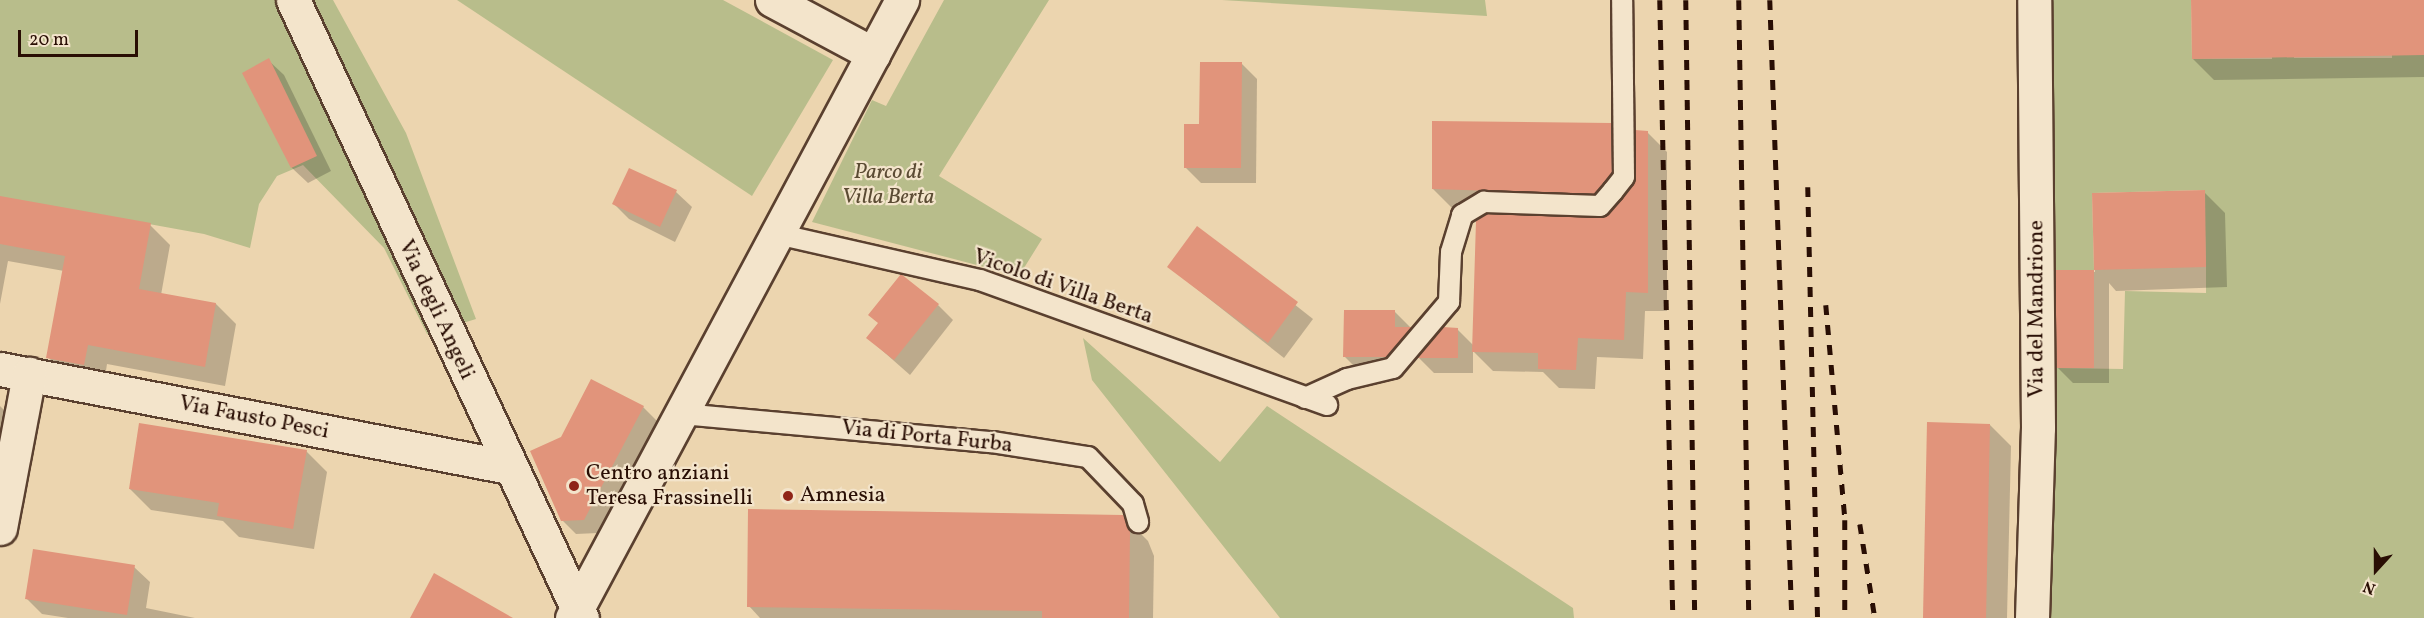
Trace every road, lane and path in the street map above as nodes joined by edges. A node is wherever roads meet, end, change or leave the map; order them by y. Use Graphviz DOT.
graph roads {
  1 [pos="292,0"];
  2 [pos="772,0"];
  3 [pos="902,0"];
  4 [pos="1622,0"];
  5 [pos="2034,0"];
  6 [pos="873,54"];
  7 [pos="777,234"];
  8 [pos="14,371"];
  9 [pos="1305,398"];
  10 [pos="1327,405"];
  11 [pos="682,414"];
  12 [pos="509,467"];
  13 [pos="1138,522"];
  14 [pos="0,528"];
  15 [pos="578,615"];
  16 [pos="2032,618"];
  1 -- 12 [label="street, Via degli Angeli"];
  2 -- 6 [label="street"];
  3 -- 6 [label="street"];
  4 -- 9 [label="lane"];
  5 -- 16 [label="street, Via del Mandrione"];
  6 -- 7 [label="street"];
  7 -- 9 [label="lane, Vicolo di Villa Berta"];
  7 -- 11 [label="street"];
  8 -- 12 [label="street, Via Fausto Pesci"];
  8 -- 14 [label="street"];
  9 -- 10 [label="lane, Vicolo di Villa Berta"];
  11 -- 13 [label="lane, Via di Porta Furba"];
  11 -- 15 [label="street"];
  12 -- 15 [label="street, Via degli Angeli"];
}
